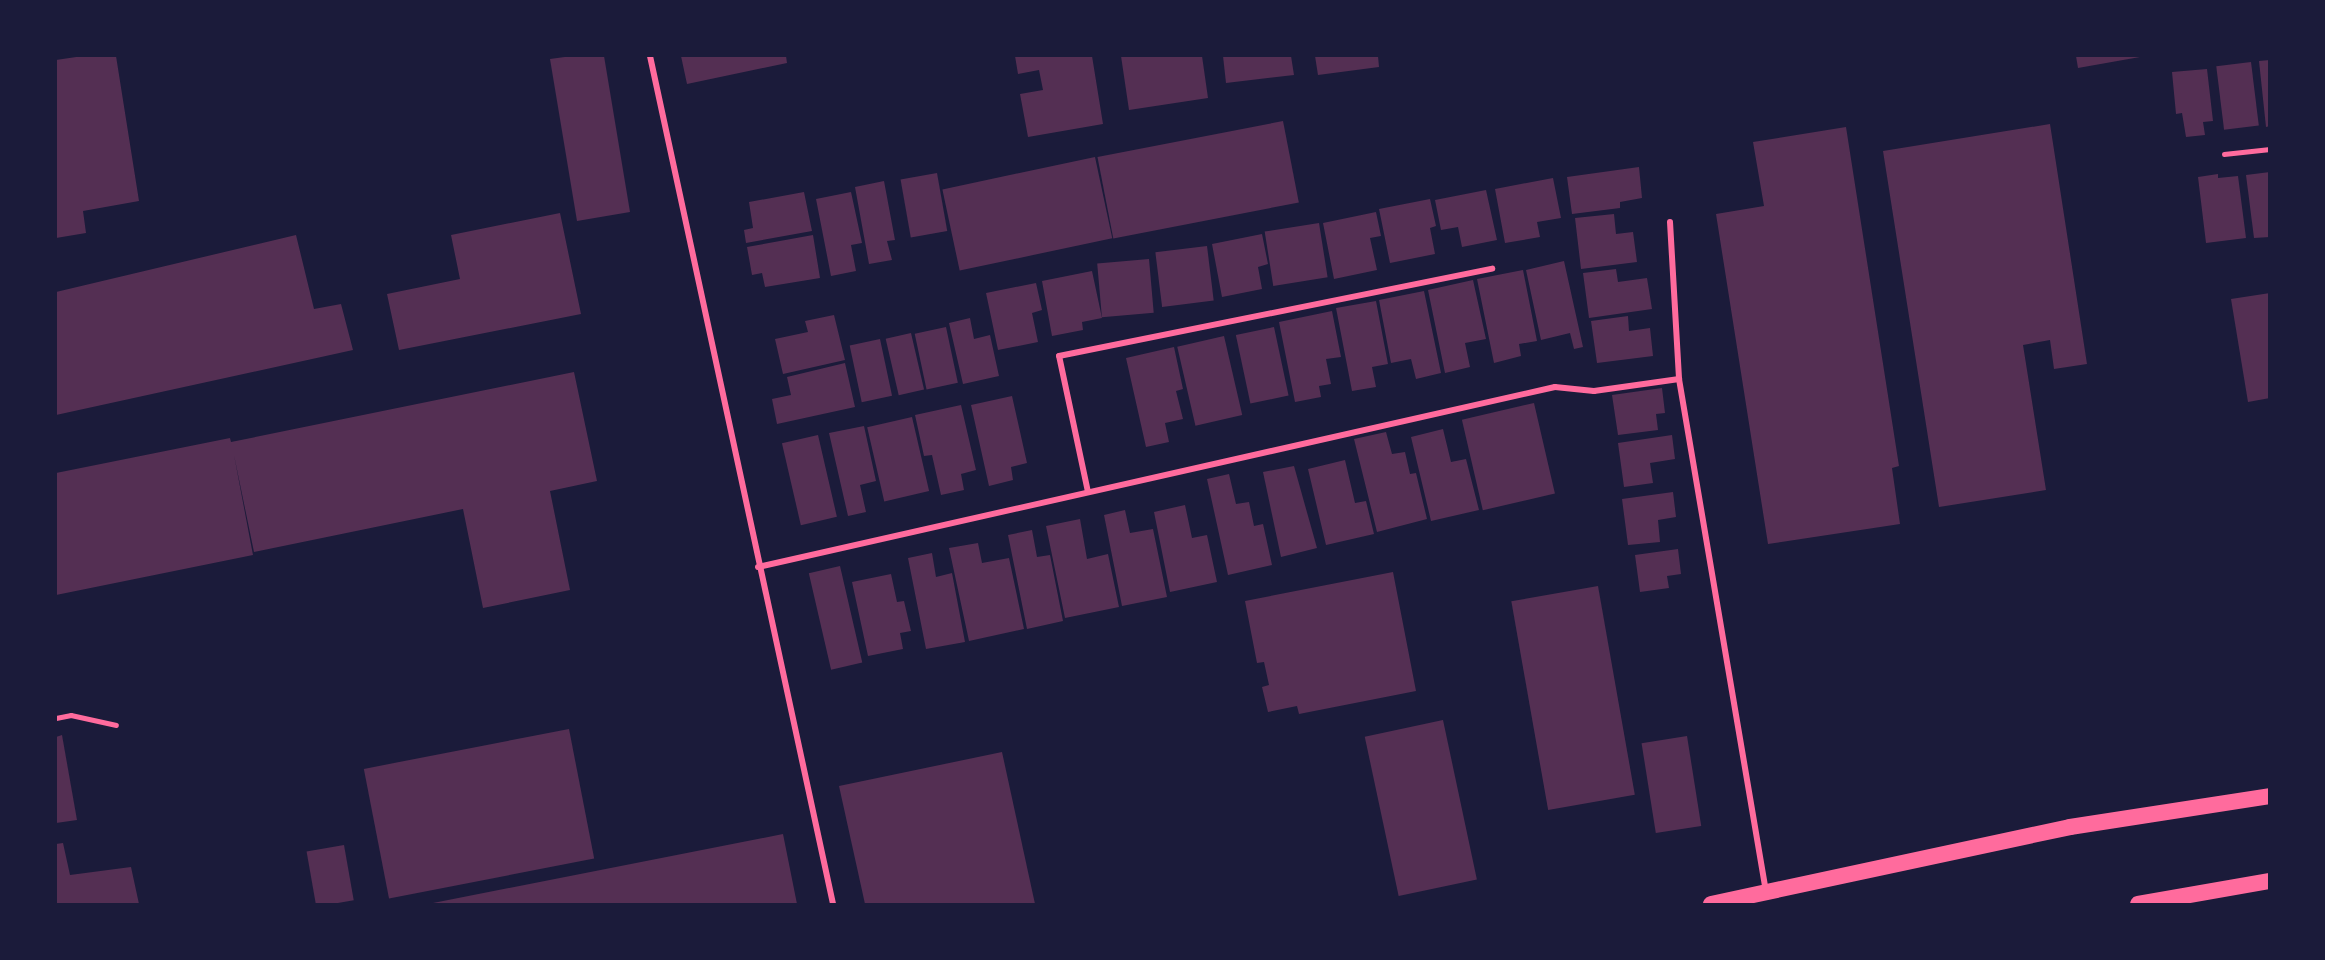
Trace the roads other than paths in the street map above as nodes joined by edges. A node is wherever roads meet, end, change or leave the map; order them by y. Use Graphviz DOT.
graph roads {
  1 [pos="650,56"];
  2 [pos="2270,149"];
  3 [pos="2224,154"];
  4 [pos="1670,222"];
  5 [pos="1492,269"];
  6 [pos="1679,378"];
  7 [pos="1088,492"];
  8 [pos="758,567"];
  9 [pos="56,718"];
  10 [pos="116,725"];
  11 [pos="2270,796"];
  12 [pos="2270,881"];
  13 [pos="1766,892"];
  14 [pos="833,904"];
  15 [pos="1711,904"];
  16 [pos="2138,904"];
  1 -- 8 [label="street"];
  2 -- 3 [label="lane"];
  4 -- 6 [label="street"];
  5 -- 7 [label="street"];
  6 -- 7 [label="street"];
  6 -- 13 [label="street"];
  7 -- 8 [label="street"];
  8 -- 14 [label="street"];
  9 -- 10 [label="lane"];
  11 -- 13 [label="highway"];
  12 -- 16 [label="highway"];
  13 -- 15 [label="highway"];
}
